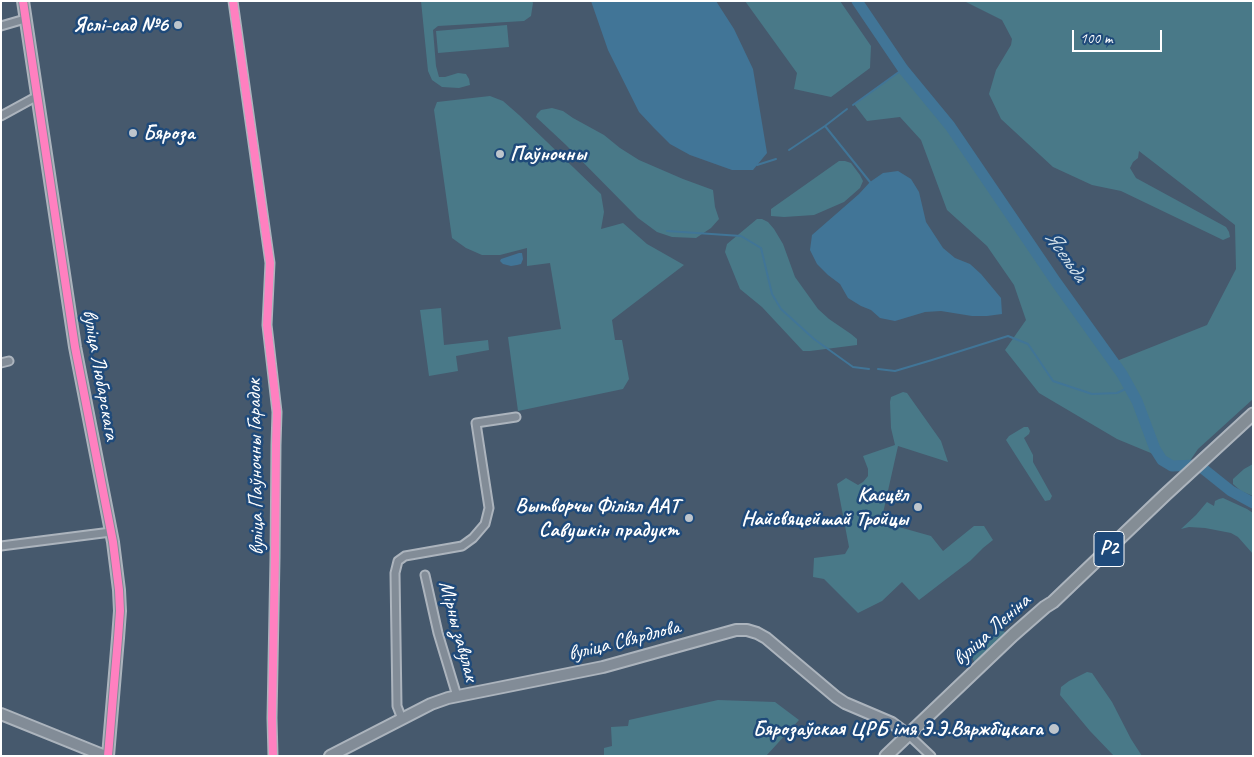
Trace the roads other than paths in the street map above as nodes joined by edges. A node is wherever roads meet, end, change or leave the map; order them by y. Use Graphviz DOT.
graph roads {
  1 [pos="23,1"];
  2 [pos="233,1"];
  3 [pos="25,20"];
  4 [pos="1,26"];
  5 [pos="37,98"];
  6 [pos="1,116"];
  7 [pos="9,361"];
  8 [pos="1,363"];
  9 [pos="1253,414"];
  10 [pos="516,417"];
  11 [pos="111,532"];
  12 [pos="1,546"];
  13 [pos="425,575"];
  14 [pos="457,696"];
  15 [pos="1,714"];
  16 [pos="402,719"];
  17 [pos="911,737"];
  18 [pos="107,756"];
  19 [pos="273,756"];
  20 [pos="330,756"];
  21 [pos="886,756"];
  22 [pos="895,756"];
  23 [pos="931,756"];
  1 -- 3 [label="street, вуліца Любарскага"];
  2 -- 19 [label="street, вуліца Паўночны Гарадок"];
  3 -- 4 [label="street"];
  3 -- 5 [label="street, вуліца Любарскага"];
  5 -- 6 [label="street"];
  5 -- 11 [label="street, вуліца Любарскага"];
  7 -- 8 [label="street"];
  9 -- 17 [label="main road, вуліца Леніна / Р2"];
  10 -- 16 [label="street"];
  11 -- 12 [label="street"];
  11 -- 18 [label="street, вуліца Любарскага"];
  13 -- 14 [label="street, Мірны завулак"];
  14 -- 16 [label="street, вуліца Свярдлова"];
  14 -- 17 [label="street, вуліца Свярдлова"];
  15 -- 18 [label="street"];
  16 -- 20 [label="street, вуліца Свярдлова"];
  17 -- 21 [label="main road, вуліца Леніна / Р2"];
  17 -- 22 [label="main road, вуліца Леніна / Р2"];
  17 -- 23 [label="street"];
}
